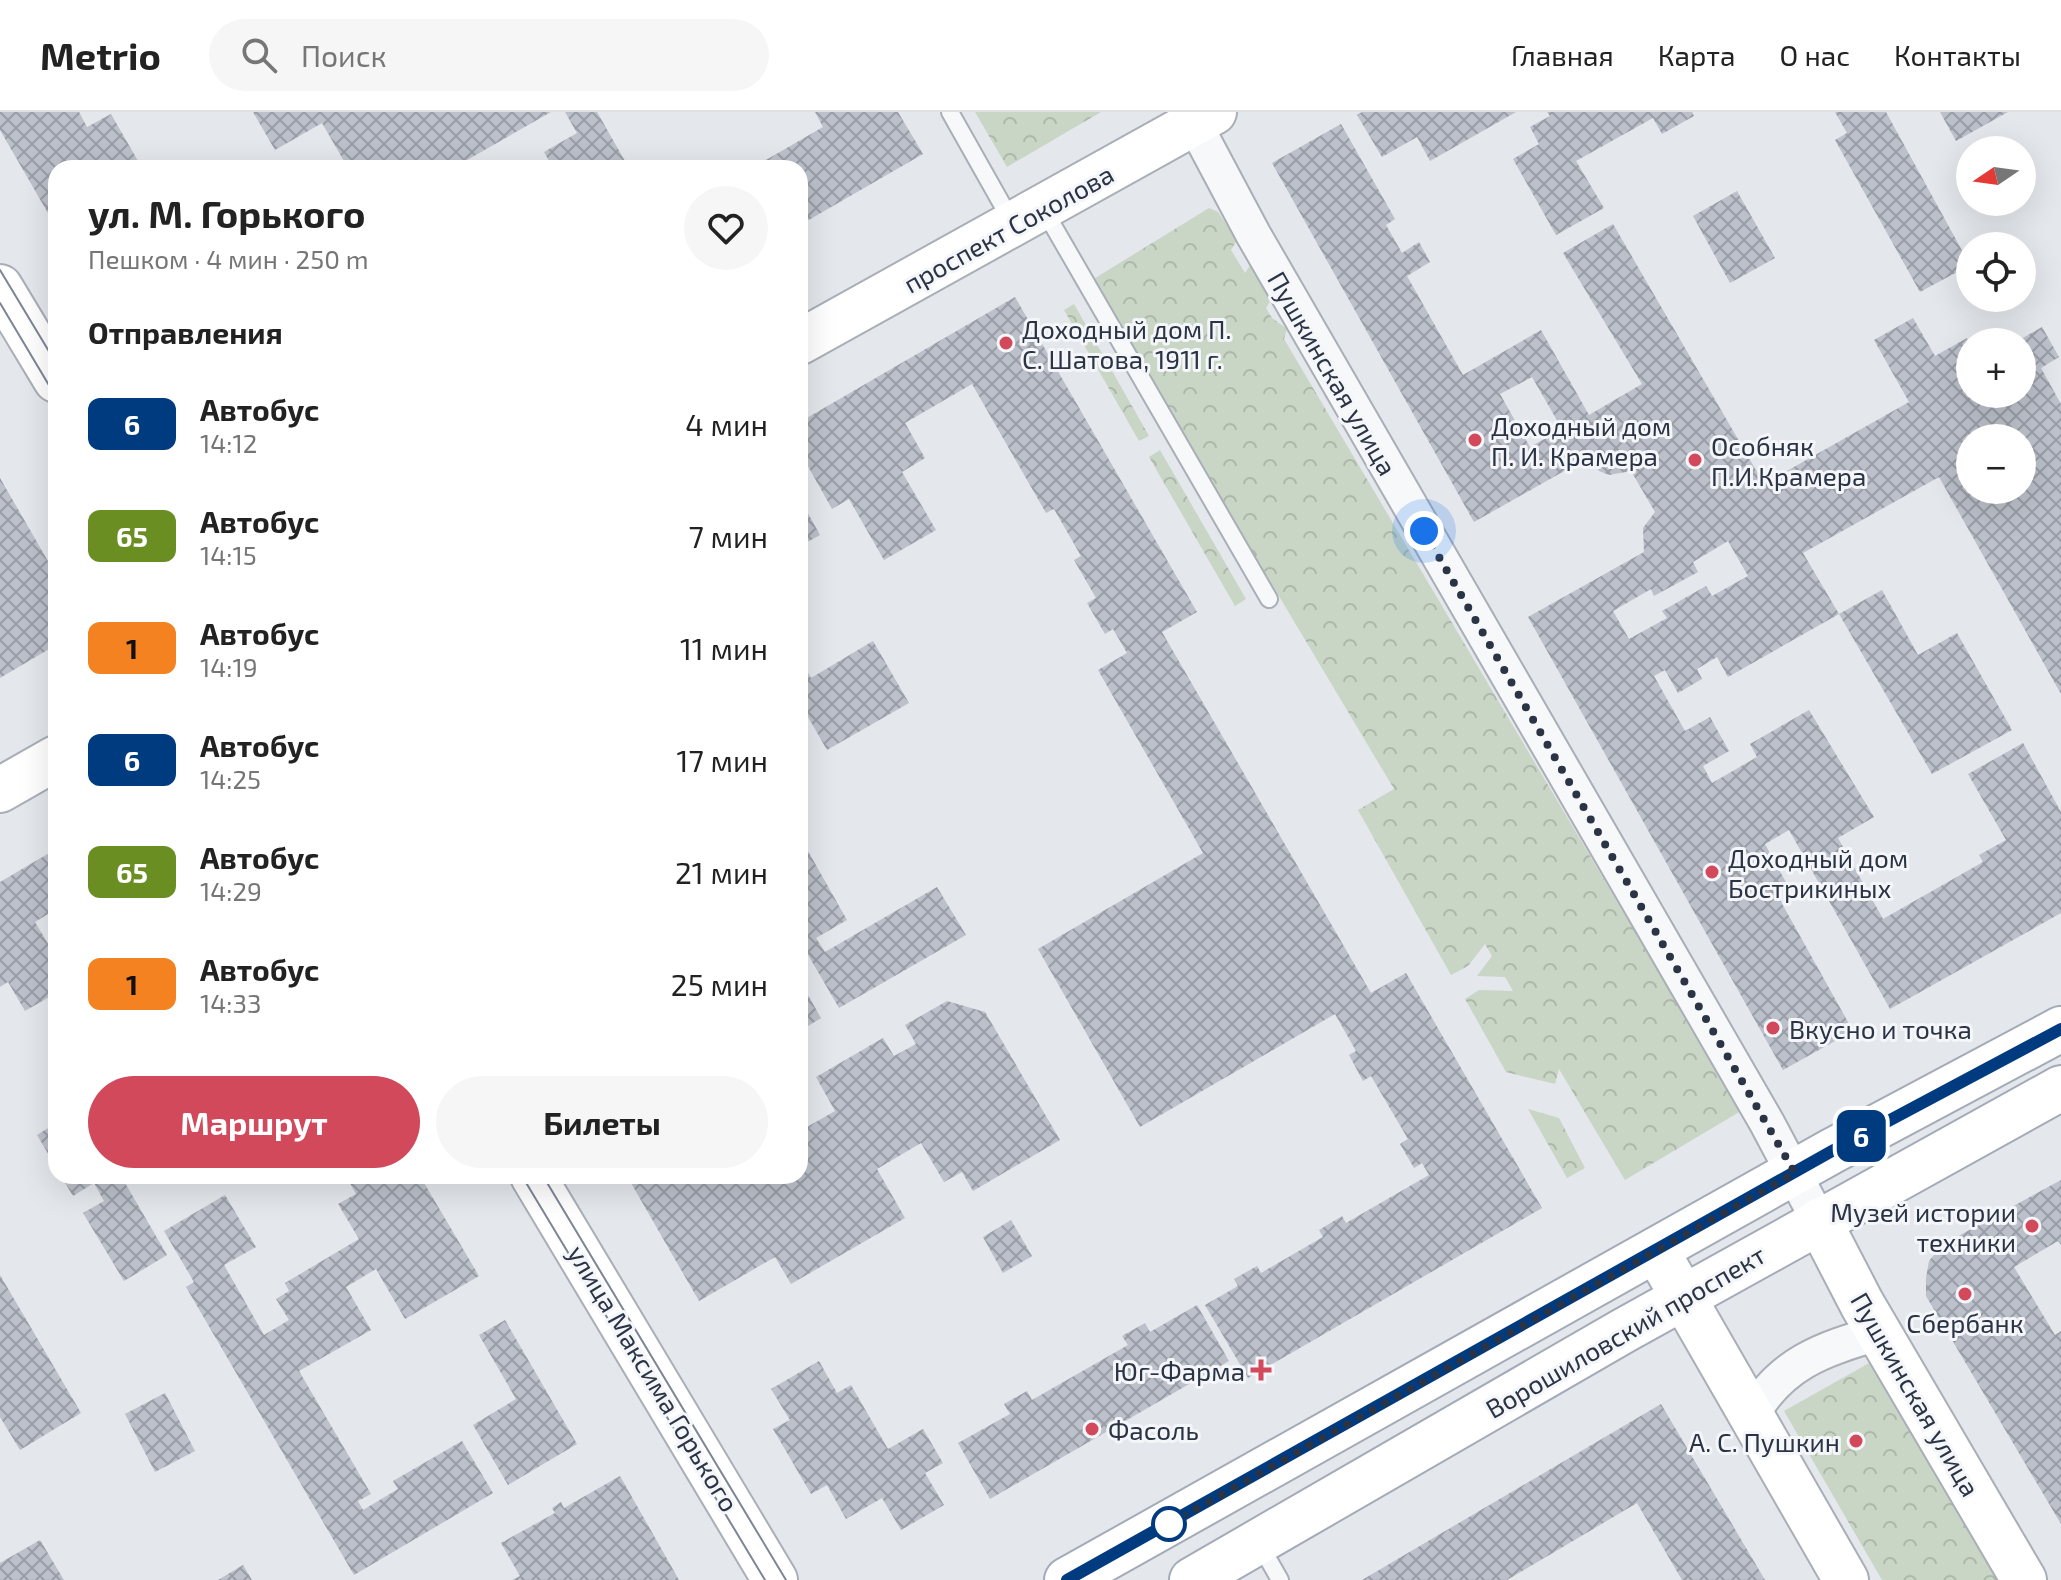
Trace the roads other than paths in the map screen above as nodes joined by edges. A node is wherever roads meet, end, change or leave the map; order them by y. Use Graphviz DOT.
graph roads {
  1 [pos="950,112"];
  2 [pos="1199,116"];
  3 [pos="1028,217"];
  4 [pos="0,287"];
  5 [pos="808,338"];
  6 [pos="48,367"];
  7 [pos="1269,599"];
  8 [pos="48,763"];
  9 [pos="0,790"];
  10 [pos="2061,1029"];
  11 [pos="2061,1088"];
  12 [pos="1795,1173"];
  13 [pos="538,1184"];
  14 [pos="1819,1221"];
  15 [pos="1656,1250"];
  16 [pos="1681,1298"];
  17 [pos="1879,1333"];
  18 [pos="1750,1418"];
  19 [pos="1258,1543"];
  20 [pos="775,1580"];
  21 [pos="1067,1580"];
  22 [pos="1192,1580"];
  23 [pos="1280,1580"];
  24 [pos="1846,1580"];
  25 [pos="2024,1580"];
  1 -- 3 [label="lane"];
  2 -- 3 [label="main road, проспект Соколова"];
  2 -- 12 [label="street, Пушкинская улица"];
  3 -- 5 [label="main road, проспект Соколова"];
  3 -- 7 [label="lane"];
  4 -- 6 [label="main road"];
  8 -- 9 [label="main road"];
  10 -- 12 [label="main road, Ворошиловский проспект"];
  11 -- 14 [label="main road, Ворошиловский проспект"];
  12 -- 14 [label="street, Пушкинская улица"];
  12 -- 15 [label="main road, Ворошиловский проспект"];
  13 -- 20 [label="main road, улица Максима Горького"];
  14 -- 16 [label="main road, Ворошиловский проспект"];
  14 -- 17 [label="main road, Пушкинская улица"];
  15 -- 16 [label="main road"];
  15 -- 21 [label="main road, Ворошиловский проспект"];
  16 -- 18 [label="main road"];
  16 -- 19 [label="main road, Ворошиловский проспект"];
  17 -- 18 [label="street"];
  17 -- 25 [label="main road, Пушкинская улица"];
  18 -- 24 [label="main road"];
  19 -- 22 [label="main road, Ворошиловский проспект"];
  19 -- 23 [label="lane"];
}
